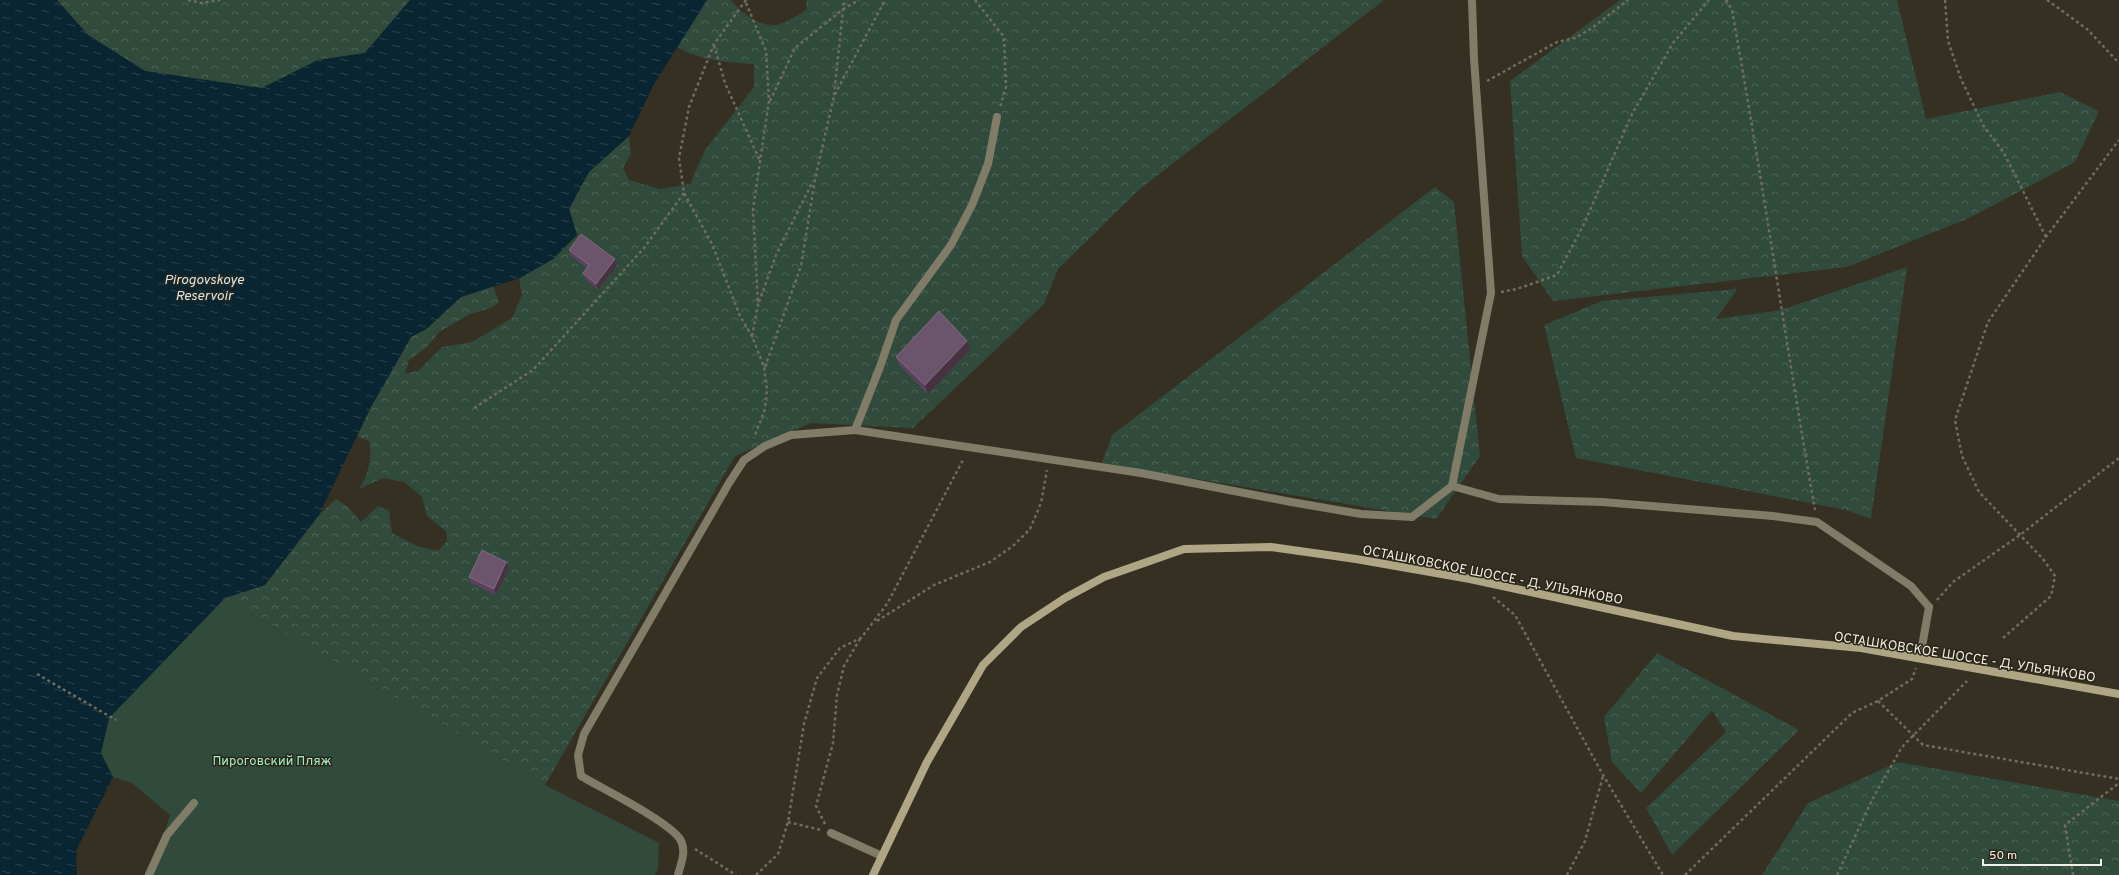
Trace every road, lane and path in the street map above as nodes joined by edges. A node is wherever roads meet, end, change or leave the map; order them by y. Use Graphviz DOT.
graph roads {
  1 [pos="188,0"];
  2 [pos="220,0"];
  3 [pos="844,0"];
  4 [pos="859,0"];
  5 [pos="885,0"];
  6 [pos="975,0"];
  7 [pos="1472,0"];
  8 [pos="1628,0"];
  9 [pos="1710,0"];
  10 [pos="1726,0"];
  11 [pos="1945,0"];
  12 [pos="2047,0"];
  13 [pos="746,2"];
  14 [pos="842,10"];
  15 [pos="714,44"];
  16 [pos="2119,63"];
  17 [pos="1476,87"];
  18 [pos="834,96"];
  19 [pos="770,101"];
  20 [pos="997,117"];
  21 [pos="2119,140"];
  22 [pos="760,161"];
  23 [pos="815,179"];
  24 [pos="684,193"];
  25 [pos="2046,237"];
  26 [pos="1490,293"];
  27 [pos="758,305"];
  28 [pos="752,336"];
  29 [pos="764,367"];
  30 [pos="474,408"];
  31 [pos="855,430"];
  32 [pos="754,439"];
  33 [pos="969,448"];
  34 [pos="2119,458"];
  35 [pos="1049,459"];
  36 [pos="1452,486"];
  37 [pos="1817,522"];
  38 [pos="2020,535"];
  39 [pos="1493,597"];
  40 [pos="1929,607"];
  41 [pos="875,622"];
  42 [pos="861,638"];
  43 [pos="2003,638"];
  44 [pos="1920,658"];
  45 [pos="37,674"];
  46 [pos="1967,681"];
  47 [pos="2119,694"];
  48 [pos="1878,700"];
  49 [pos="116,720"];
  50 [pos="1914,736"];
  51 [pos="1603,775"];
  52 [pos="2119,780"];
  53 [pos="2119,783"];
  54 [pos="194,803"];
  55 [pos="788,822"];
  56 [pos="831,833"];
  57 [pos="681,840"];
  58 [pos="882,856"];
  59 [pos="149,875"];
  60 [pos="678,875"];
  61 [pos="736,875"];
  62 [pos="756,875"];
  63 [pos="874,875"];
  64 [pos="1567,875"];
  65 [pos="1663,875"];
  66 [pos="1685,875"];
  67 [pos="1837,875"];
  68 [pos="2073,875"];
  1 -- 2 [label="path"];
  3 -- 14 [label="path"];
  4 -- 14 [label="path"];
  5 -- 18 [label="path"];
  6 -- 20 [label="path"];
  7 -- 17 [label="street"];
  8 -- 17 [label="path"];
  9 -- 26 [label="path"];
  10 -- 37 [label="path"];
  11 -- 25 [label="path"];
  12 -- 16 [label="path"];
  13 -- 15 [label="path"];
  13 -- 19 [label="path"];
  14 -- 18 [label="path"];
  14 -- 19 [label="path"];
  15 -- 22 [label="path"];
  15 -- 24 [label="path"];
  17 -- 26 [label="street"];
  18 -- 23 [label="path"];
  19 -- 22 [label="path"];
  20 -- 31 [label="street"];
  21 -- 25 [label="path"];
  22 -- 27 [label="path"];
  23 -- 27 [label="path"];
  23 -- 29 [label="path"];
  24 -- 28 [label="path"];
  24 -- 30 [label="path"];
  25 -- 38 [label="path"];
  26 -- 36 [label="street"];
  27 -- 28 [label="path"];
  28 -- 29 [label="path"];
  29 -- 32 [label="path"];
  31 -- 33 [label="street"];
  31 -- 57 [label="street"];
  33 -- 35 [label="street"];
  33 -- 41 [label="path"];
  34 -- 38 [label="path"];
  35 -- 36 [label="street"];
  35 -- 41 [label="path"];
  36 -- 37 [label="street"];
  37 -- 40 [label="street"];
  38 -- 40 [label="path"];
  38 -- 43 [label="path"];
  39 -- 51 [label="path"];
  40 -- 44 [label="street"];
  41 -- 42 [label="path"];
  42 -- 55 [label="path"];
  42 -- 56 [label="path"];
  44 -- 47 [label="street, ОСТАШКОВСКОЕ ШОССЕ - Д. УЛЬЯНКОВО"];
  44 -- 48 [label="path"];
  44 -- 58 [label="street, ОСТАШКОВСКОЕ ШОССЕ - Д. УЛЬЯНКОВО"];
  45 -- 49 [label="path"];
  46 -- 50 [label="path"];
  48 -- 50 [label="path"];
  48 -- 66 [label="path"];
  50 -- 52 [label="path"];
  50 -- 67 [label="path"];
  51 -- 64 [label="path"];
  51 -- 65 [label="path"];
  53 -- 68 [label="path"];
  54 -- 59 [label="street"];
  55 -- 56 [label="path"];
  55 -- 62 [label="path"];
  56 -- 58 [label="street"];
  57 -- 60 [label="street"];
  57 -- 61 [label="path"];
  58 -- 63 [label="street, ОСТАШКОВСКОЕ ШОССЕ - Д. УЛЬЯНКОВО"];
}
